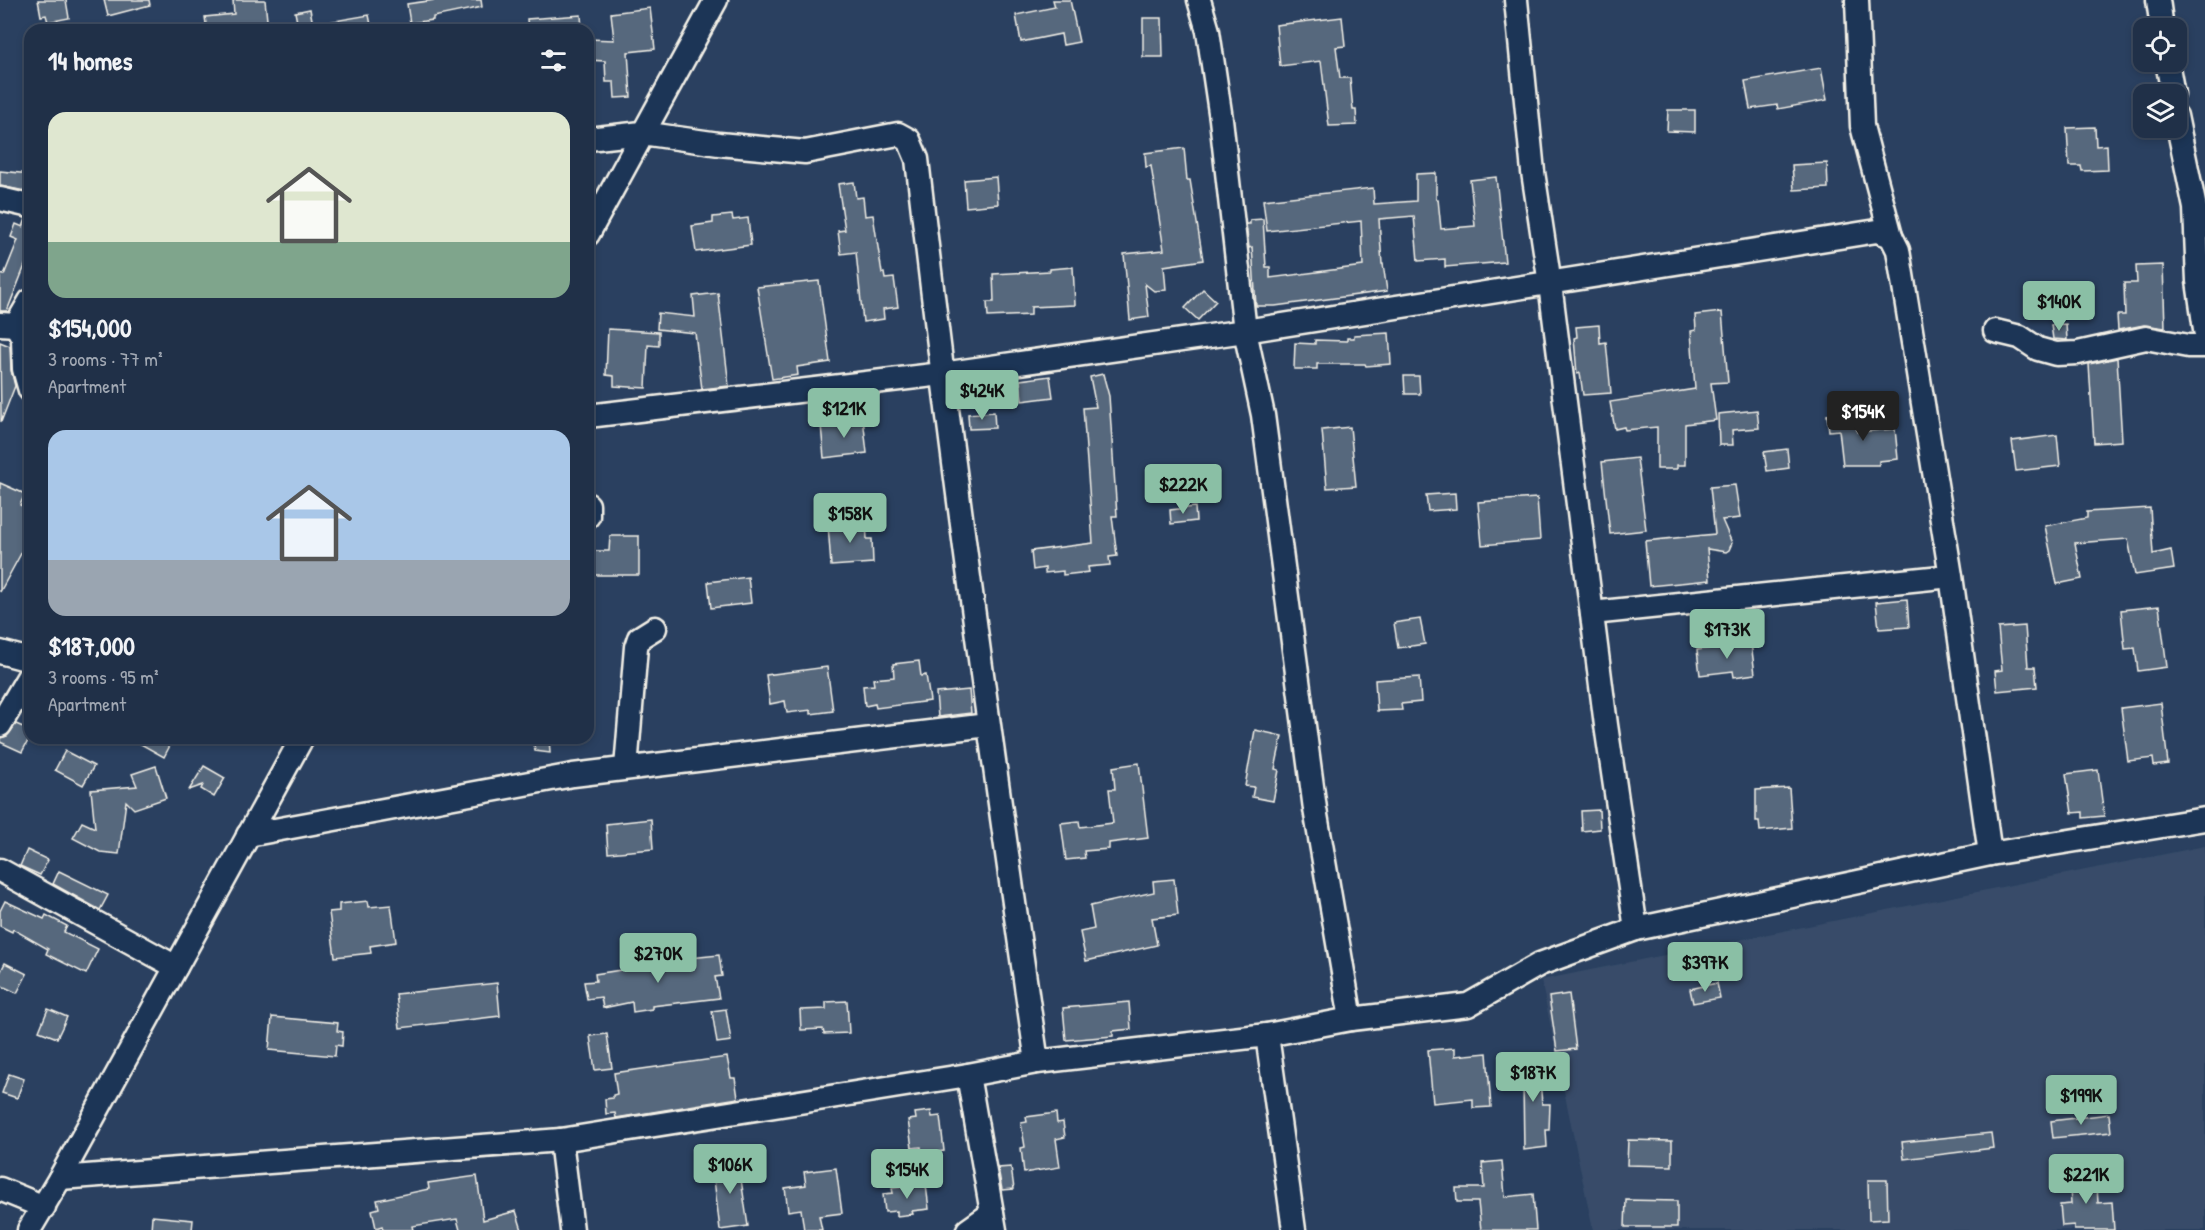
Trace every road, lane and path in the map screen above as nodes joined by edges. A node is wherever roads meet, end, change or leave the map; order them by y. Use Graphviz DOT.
graph roads {
  1 [pos="716,0"];
  2 [pos="1199,0"];
  3 [pos="1516,0"];
  4 [pos="1857,0"];
  5 [pos="2158,0"];
  6 [pos="2161,18"];
  7 [pos="642,133"];
  8 [pos="594,138"];
  9 [pos="2182,138"];
  10 [pos="0,199"];
  11 [pos="24,205"];
  12 [pos="2200,206"];
  13 [pos="594,223"];
  14 [pos="1891,236"];
  15 [pos="1550,284"];
  16 [pos="24,308"];
  17 [pos="8,325"];
  18 [pos="2205,330"];
  19 [pos="1245,331"];
  20 [pos="1995,331"];
  21 [pos="2205,346"];
  22 [pos="24,369"];
  23 [pos="942,374"];
  24 [pos="594,415"];
  25 [pos="1951,576"];
  26 [pos="1592,613"];
  27 [pos="655,628"];
  28 [pos="0,652"];
  29 [pos="24,658"];
  30 [pos="24,684"];
  31 [pos="0,725"];
  32 [pos="988,725"];
  33 [pos="299,744"];
  34 [pos="626,768"];
  35 [pos="2205,819"];
  36 [pos="248,835"];
  37 [pos="1990,854"];
  38 [pos="0,870"];
  39 [pos="1636,929"];
  40 [pos="176,967"];
  41 [pos="1351,1019"];
  42 [pos="1267,1035"];
  43 [pos="1037,1062"];
  44 [pos="968,1075"];
  45 [pos="561,1140"];
  46 [pos="60,1178"];
  47 [pos="0,1189"];
  48 [pos="44,1207"];
  49 [pos="993,1221"];
  50 [pos="29,1230"];
  51 [pos="572,1230"];
  52 [pos="968,1230"];
  53 [pos="1294,1230"];
  1 -- 7 [label="street"];
  2 -- 19 [label="street"];
  3 -- 15 [label="street"];
  4 -- 14 [label="street"];
  5 -- 6 [label="street"];
  7 -- 8 [label="street"];
  7 -- 13 [label="street"];
  7 -- 23 [label="street"];
  9 -- 12 [label="street"];
  10 -- 11 [label="street"];
  12 -- 18 [label="street"];
  14 -- 15 [label="street"];
  14 -- 25 [label="street"];
  15 -- 19 [label="street"];
  15 -- 26 [label="street"];
  16 -- 17 [label="street"];
  17 -- 22 [label="street"];
  19 -- 23 [label="street"];
  19 -- 41 [label="street"];
  20 -- 21 [label="street"];
  23 -- 24 [label="street"];
  23 -- 32 [label="street"];
  25 -- 26 [label="street"];
  25 -- 37 [label="street"];
  26 -- 39 [label="street"];
  27 -- 34 [label="street"];
  28 -- 29 [label="street"];
  30 -- 31 [label="street"];
  32 -- 34 [label="street"];
  32 -- 43 [label="street"];
  33 -- 36 [label="street"];
  34 -- 36 [label="street"];
  35 -- 37 [label="street"];
  36 -- 40 [label="street"];
  37 -- 39 [label="street"];
  38 -- 40 [label="street"];
  39 -- 41 [label="street"];
  40 -- 46 [label="street"];
  41 -- 42 [label="street"];
  42 -- 43 [label="street"];
  42 -- 53 [label="street"];
  43 -- 44 [label="street"];
  44 -- 45 [label="street"];
  44 -- 49 [label="street"];
  45 -- 46 [label="street"];
  45 -- 51 [label="street"];
  46 -- 48 [label="street"];
  47 -- 48 [label="street"];
  48 -- 50 [label="street"];
  49 -- 52 [label="street"];
}
